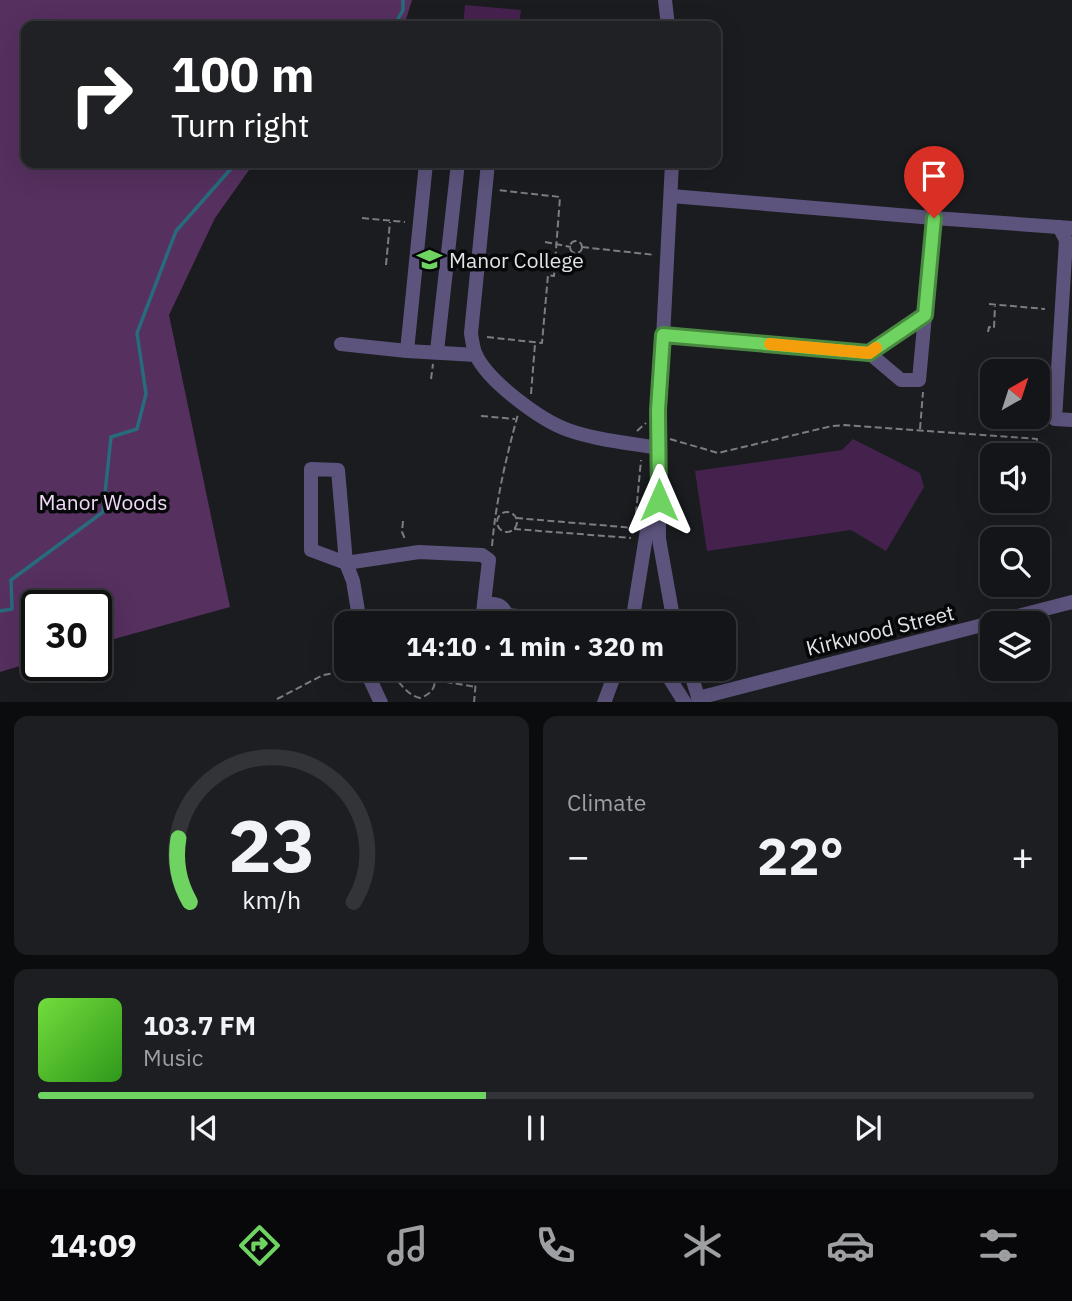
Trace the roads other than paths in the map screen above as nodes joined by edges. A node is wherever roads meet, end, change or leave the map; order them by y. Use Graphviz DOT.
graph roads {
  1 [pos="665,0"];
  2 [pos="667,21"];
  3 [pos="426,168"];
  4 [pos="457,168"];
  5 [pos="488,168"];
  6 [pos="672,168"];
  7 [pos="670,197"];
  8 [pos="934,218"];
  9 [pos="1066,227"];
  10 [pos="925,315"];
  11 [pos="663,335"];
  12 [pos="341,344"];
  13 [pos="407,351"];
  14 [pos="437,351"];
  15 [pos="869,353"];
  16 [pos="476,355"];
  17 [pos="1050,411"];
  18 [pos="1055,411"];
  19 [pos="1072,419"];
  20 [pos="662,443"];
  21 [pos="659,526"];
  22 [pos="346,563"];
  23 [pos="1072,602"];
  24 [pos="484,604"];
  25 [pos="358,611"];
  26 [pos="483,611"];
  27 [pos="503,611"];
  28 [pos="634,611"];
  29 [pos="672,611"];
  30 [pos="372,681"];
  31 [pos="612,681"];
  32 [pos="675,681"];
  33 [pos="690,681"];
  34 [pos="694,701"];
  35 [pos="381,702"];
  36 [pos="604,702"];
  1 -- 2 [label="street"];
  3 -- 13 [label="street"];
  4 -- 14 [label="street"];
  5 -- 16 [label="street"];
  6 -- 7 [label="street"];
  7 -- 8 [label="street"];
  7 -- 11 [label="street"];
  8 -- 9 [label="street"];
  8 -- 10 [label="street"];
  9 -- 18 [label="street"];
  10 -- 15 [label="street"];
  10 -- 15 [label="street"];
  11 -- 15 [label="street"];
  11 -- 20 [label="street"];
  12 -- 13 [label="street"];
  13 -- 14 [label="street"];
  14 -- 16 [label="street"];
  16 -- 20 [label="street"];
  17 -- 18 [label="street"];
  18 -- 19 [label="street"];
  20 -- 21 [label="street"];
  21 -- 28 [label="street"];
  21 -- 29 [label="street"];
  22 -- 22 [label="street"];
  22 -- 24 [label="street"];
  22 -- 25 [label="street"];
  23 -- 34 [label="street, Kirkwood Street"];
  24 -- 26 [label="street"];
  24 -- 27 [label="street"];
  30 -- 35 [label="street"];
  31 -- 36 [label="street"];
  32 -- 34 [label="street"];
  33 -- 34 [label="street"];
}
